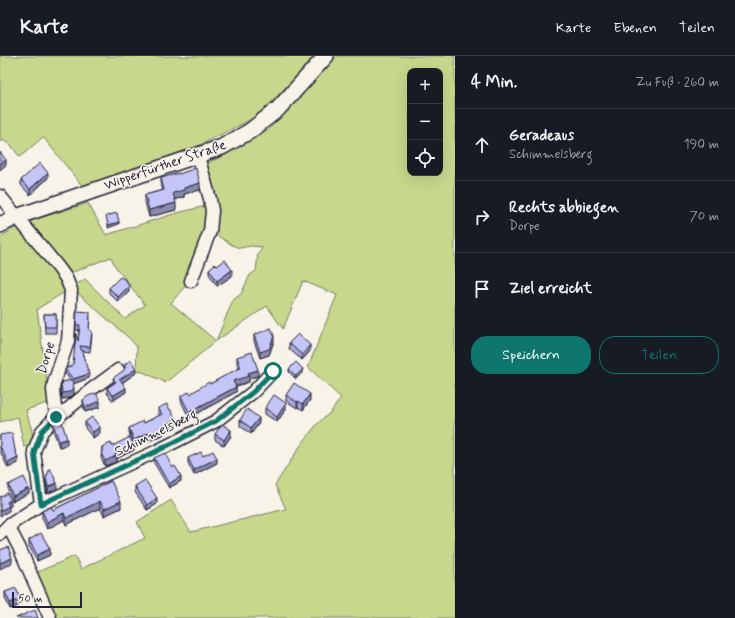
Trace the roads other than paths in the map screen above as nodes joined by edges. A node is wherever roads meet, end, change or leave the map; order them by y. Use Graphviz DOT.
graph roads {
  1 [pos="326,56"];
  2 [pos="198,156"];
  3 [pos="0,196"];
  4 [pos="16,216"];
  5 [pos="0,225"];
  6 [pos="191,281"];
  7 [pos="118,370"];
  8 [pos="273,371"];
  9 [pos="56,417"];
  10 [pos="41,504"];
  11 [pos="4,530"];
  12 [pos="50,618"];
  1 -- 2 [label="main road, Wipperfürther Straße"];
  2 -- 4 [label="main road, Wipperfürther Straße"];
  2 -- 6 [label="street"];
  3 -- 4 [label="street, Dorpe"];
  4 -- 5 [label="main road, Wipperfürther Straße"];
  4 -- 9 [label="street, Dorpe"];
  7 -- 9 [label="street"];
  8 -- 10 [label="street, Schimmelsberg"];
  9 -- 10 [label="street"];
  10 -- 11 [label="street"];
  11 -- 12 [label="street"];
}
